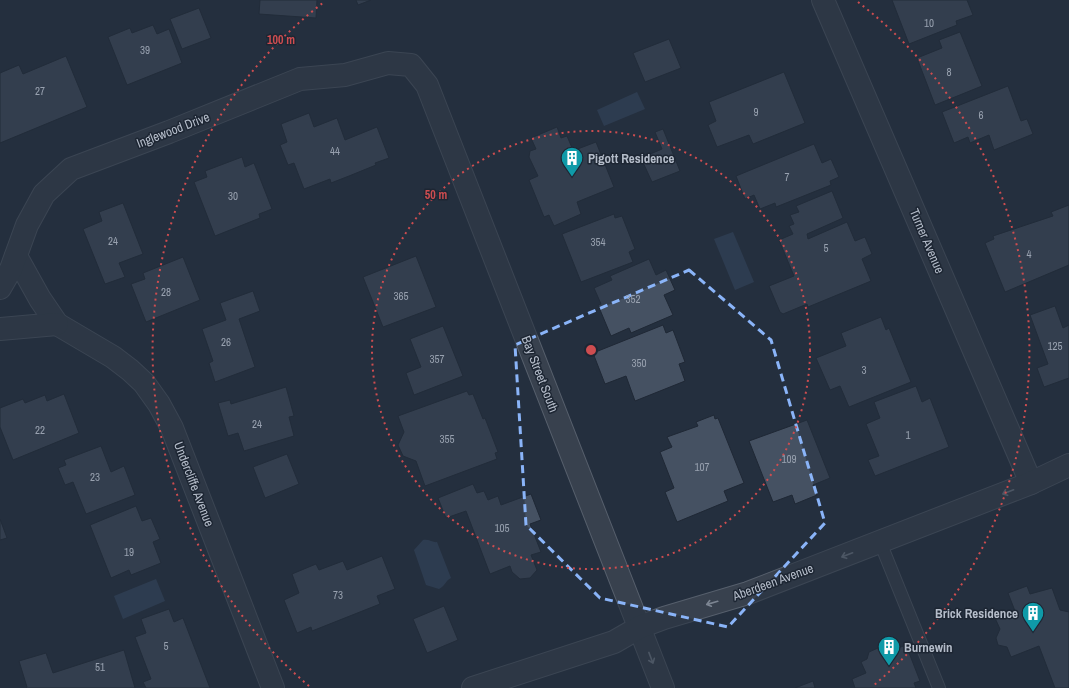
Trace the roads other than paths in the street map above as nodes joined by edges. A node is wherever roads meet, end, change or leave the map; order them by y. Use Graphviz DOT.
graph roads {
  1 [pos="823,0"];
  2 [pos="411,65"];
  3 [pos="16,256"];
  4 [pos="0,288"];
  5 [pos="58,324"];
  6 [pos="0,329"];
  7 [pos="1069,465"];
  8 [pos="1031,483"];
  9 [pos="880,542"];
  10 [pos="640,627"];
  11 [pos="273,688"];
  12 [pos="473,688"];
  13 [pos="663,688"];
  14 [pos="939,688"];
  1 -- 8 [label="street, Turner Avenue"];
  2 -- 3 [label="street, Inglewood Drive"];
  2 -- 10 [label="street, Bay Street South"];
  3 -- 4 [label="street, Inglewood Drive"];
  3 -- 5 [label="street, Undercliffe Avenue"];
  5 -- 6 [label="street"];
  5 -- 11 [label="street, Undercliffe Avenue"];
  7 -- 8 [label="street, Aberdeen Avenue"];
  8 -- 9 [label="street, Aberdeen Avenue, one-way"];
  9 -- 10 [label="street, Aberdeen Avenue, one-way"];
  9 -- 14 [label="lane"];
  10 -- 12 [label="street, Aberdeen Avenue"];
  10 -- 13 [label="street, Bay Street South, one-way"];
}
